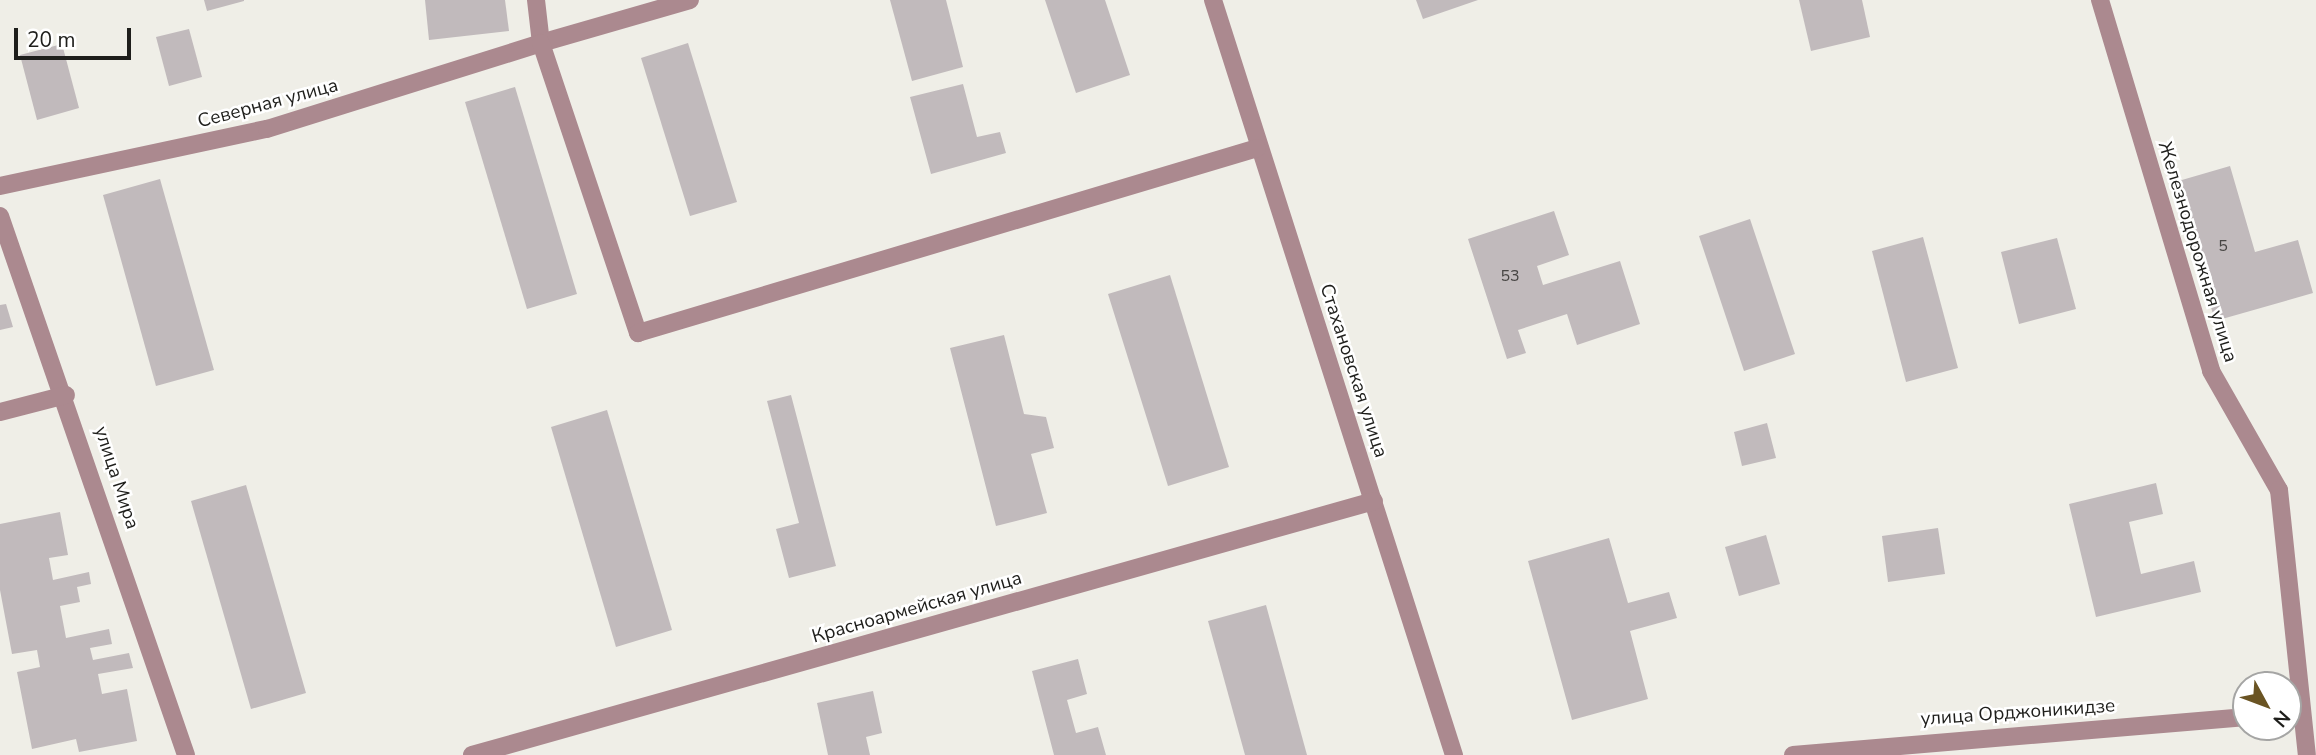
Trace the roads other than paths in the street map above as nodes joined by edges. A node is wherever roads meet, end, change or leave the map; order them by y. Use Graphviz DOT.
graph roads {
  1 [pos="536,0"];
  2 [pos="690,0"];
  3 [pos="1213,0"];
  4 [pos="2100,0"];
  5 [pos="541,43"];
  6 [pos="1257,148"];
  7 [pos="0,187"];
  8 [pos="0,216"];
  9 [pos="66,395"];
  10 [pos="0,412"];
  11 [pos="1374,501"];
  12 [pos="2293,671"];
  13 [pos="2232,718"];
  14 [pos="2302,736"];
  15 [pos="186,755"];
  16 [pos="472,755"];
  17 [pos="1454,755"];
  18 [pos="1793,755"];
  19 [pos="2307,755"];
  1 -- 5 [label="street"];
  2 -- 5 [label="street, Северная улица"];
  3 -- 6 [label="street, Стахановская улица"];
  4 -- 12 [label="street, Железнодорожная улица"];
  5 -- 6 [label="street"];
  5 -- 7 [label="street, Северная улица"];
  6 -- 11 [label="street, Стахановская улица"];
  8 -- 9 [label="street, улица Мира"];
  9 -- 10 [label="street"];
  9 -- 15 [label="street, улица Мира"];
  11 -- 16 [label="street, Красноармейская улица"];
  11 -- 17 [label="street, Стахановская улица"];
  13 -- 18 [label="street, улица Орджоникидзе"];
  14 -- 19 [label="street, Железнодорожная улица"];
}
